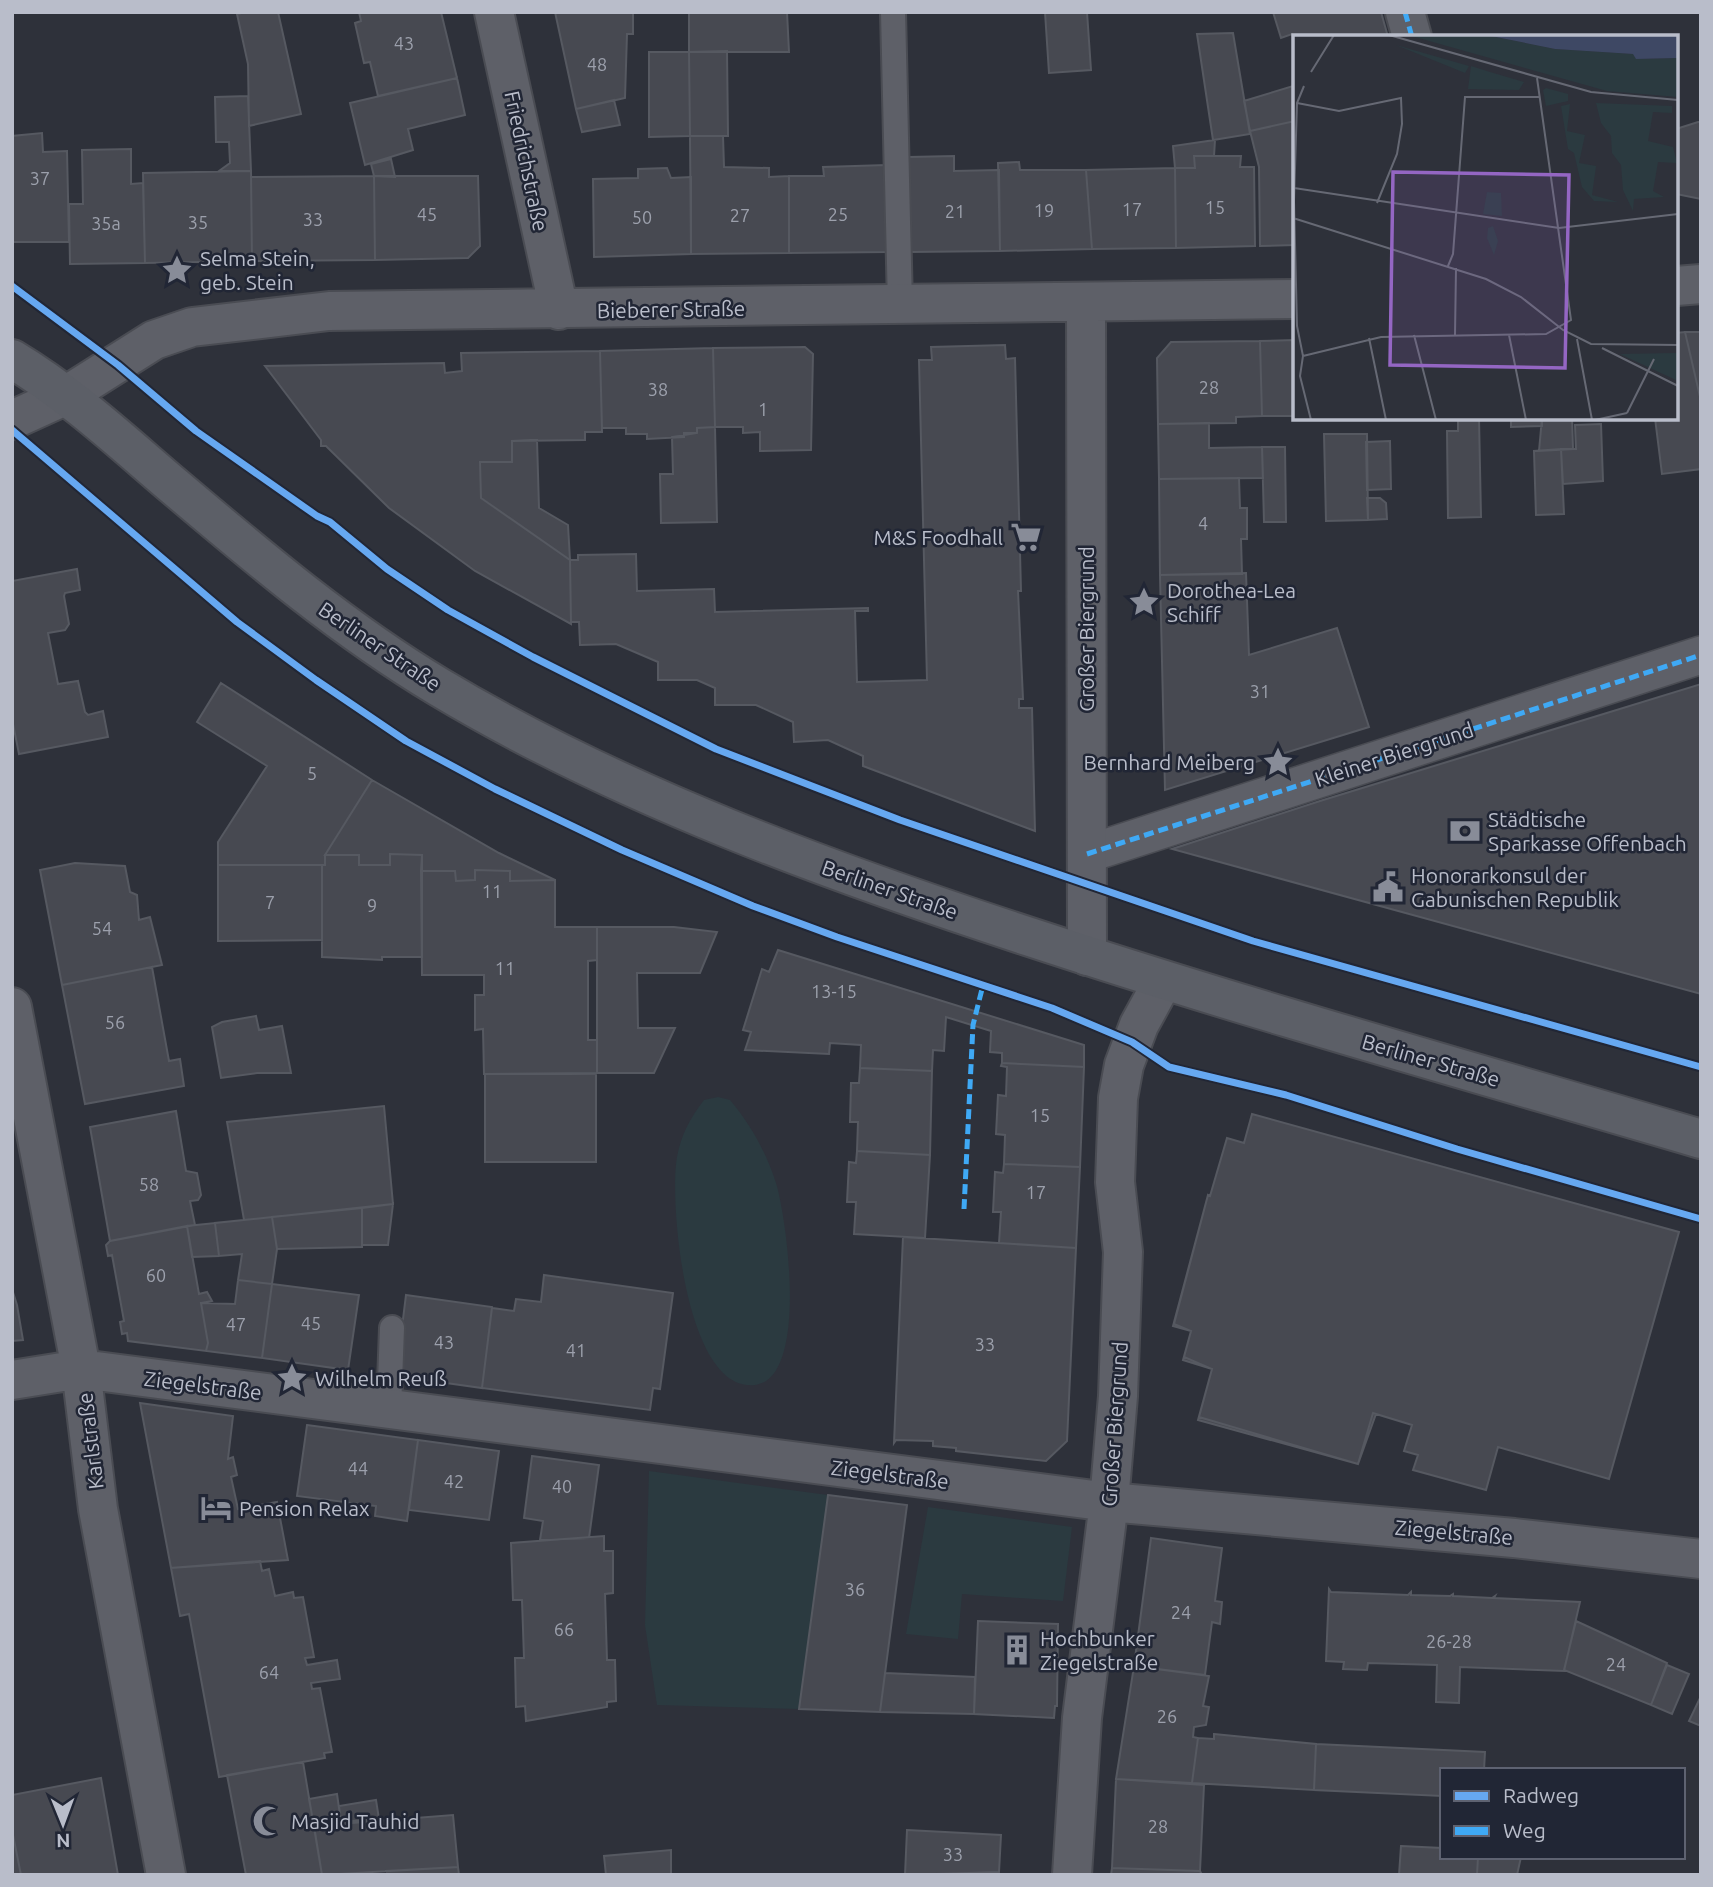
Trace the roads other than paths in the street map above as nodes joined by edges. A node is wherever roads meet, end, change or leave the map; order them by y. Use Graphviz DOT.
graph roads {
  1 [pos="494,12"];
  2 [pos="893,12"];
  3 [pos="1405,12"];
  4 [pos="1411,35"];
  5 [pos="1701,284"];
  6 [pos="1678,286"];
  7 [pos="1293,299"];
  8 [pos="1086,303"];
  9 [pos="900,305"];
  10 [pos="559,310"];
  11 [pos="12,359"];
  12 [pos="67,395"];
  13 [pos="12,420"];
  14 [pos="1701,655"];
  15 [pos="1087,854"];
  16 [pos="1087,956"];
  17 [pos="1163,981"];
  18 [pos="12,1007"];
  19 [pos="1701,1139"];
  20 [pos="392,1328"];
  21 [pos="81,1369"];
  22 [pos="12,1380"];
  23 [pos="389,1409"];
  24 [pos="1109,1502"];
  25 [pos="1701,1559"];
  26 [pos="166,1875"];
  27 [pos="1072,1875"];
  1 -- 10 [label="street, Friedrichstraße"];
  2 -- 9 [label="lane"];
  3 -- 4 [label="street"];
  5 -- 6 [label="street"];
  7 -- 8 [label="street, Bieberer Straße"];
  8 -- 9 [label="street, Bieberer Straße"];
  8 -- 15 [label="street, Großer Biergrund"];
  9 -- 10 [label="street, Bieberer Straße"];
  10 -- 12 [label="street, Bieberer Straße"];
  11 -- 12 [label="main road"];
  12 -- 13 [label="street"];
  12 -- 16 [label="main road, Berliner Straße"];
  14 -- 15 [label="street, Kleiner Biergrund"];
  15 -- 16 [label="street, Großer Biergrund"];
  16 -- 17 [label="main road, Berliner Straße"];
  17 -- 19 [label="main road, Berliner Straße"];
  17 -- 24 [label="street, Großer Biergrund"];
  18 -- 21 [label="street, Karlstraße"];
  20 -- 23 [label="lane"];
  21 -- 22 [label="street, Ziegelstraße"];
  21 -- 23 [label="street, Ziegelstraße"];
  21 -- 26 [label="street, Karlstraße"];
  23 -- 24 [label="street, Ziegelstraße"];
  24 -- 25 [label="street, Ziegelstraße"];
  24 -- 27 [label="street, Großer Biergrund"];
}
